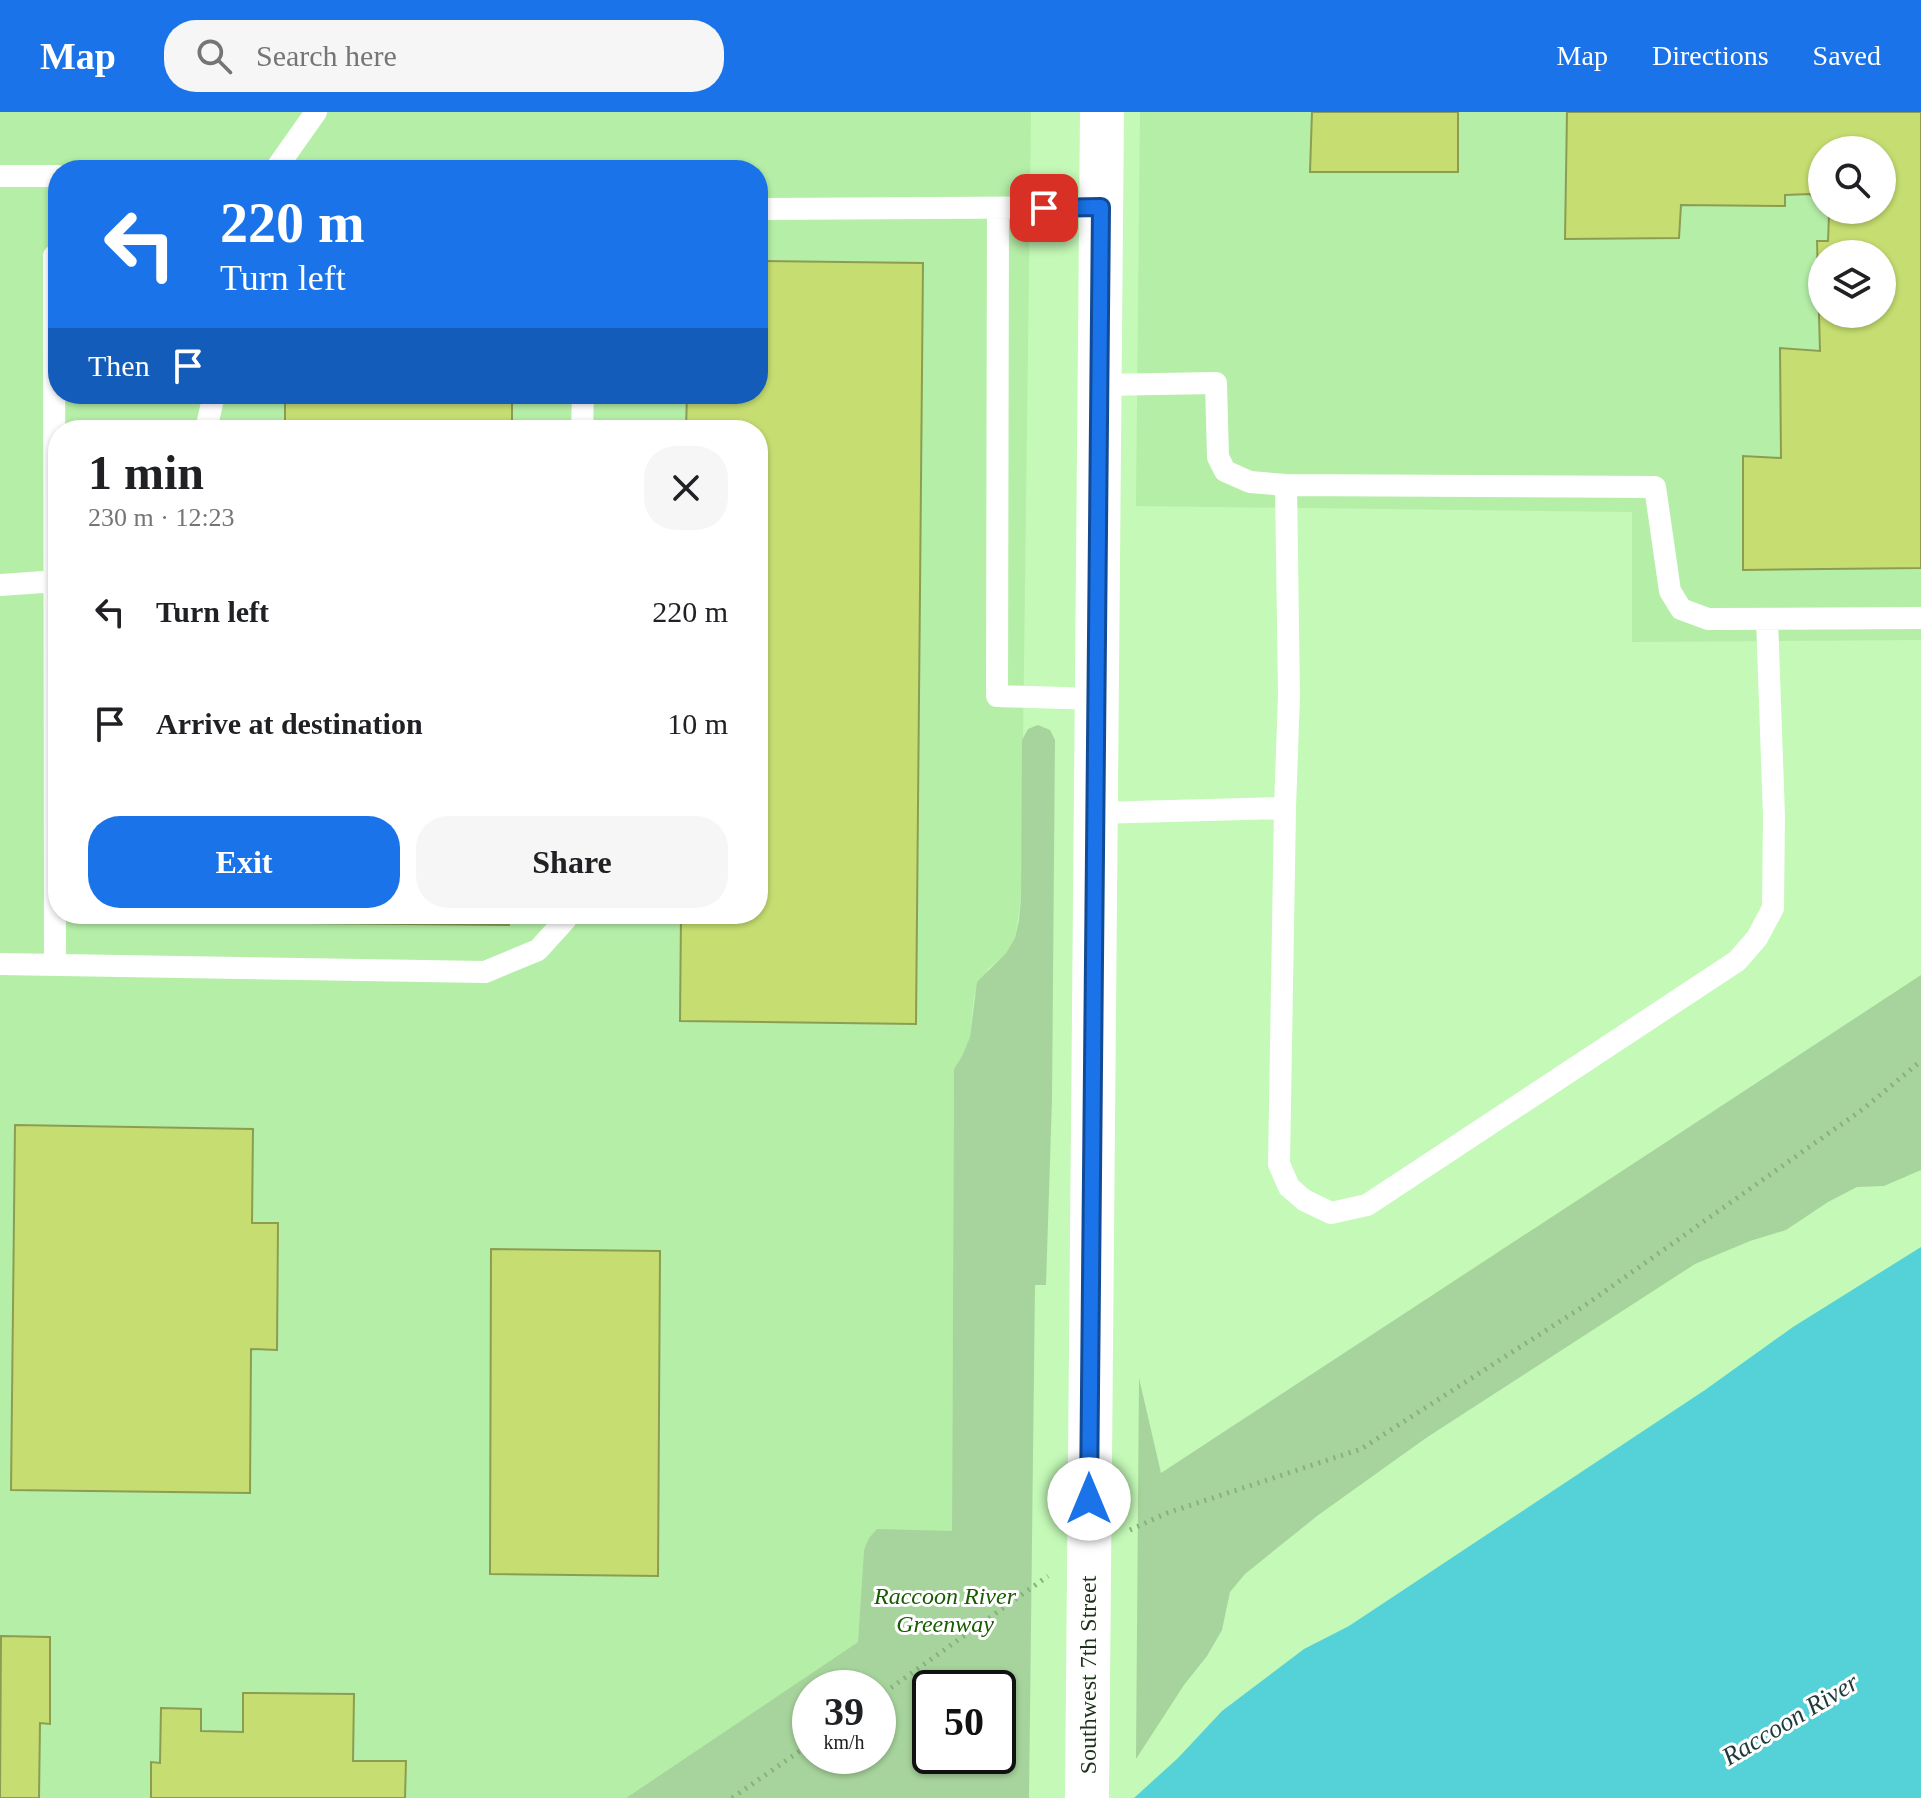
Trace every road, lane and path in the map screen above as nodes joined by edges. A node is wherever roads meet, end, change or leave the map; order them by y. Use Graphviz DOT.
graph roads {
  1 [pos="316,112"];
  2 [pos="1102,112"];
  3 [pos="282,160"];
  4 [pos="0,176"];
  5 [pos="48,176"];
  6 [pos="1101,207"];
  7 [pos="998,208"];
  8 [pos="768,209"];
  9 [pos="1099,385"];
  10 [pos="1286,485"];
  11 [pos="48,582"];
  12 [pos="0,585"];
  13 [pos="1921,618"];
  14 [pos="1767,619"];
  15 [pos="1096,699"];
  16 [pos="1285,808"];
  17 [pos="1096,813"];
  18 [pos="55,924"];
  19 [pos="561,924"];
  20 [pos="0,964"];
  21 [pos="55,965"];
  22 [pos="1921,1061"];
  23 [pos="1129,1531"];
  24 [pos="1053,1573"];
  25 [pos="896,1684"];
  26 [pos="792,1756"];
  27 [pos="732,1798"];
  28 [pos="1087,1798"];
  1 -- 3 [label="lane"];
  2 -- 6 [label="main road, Southwest 7th Street"];
  4 -- 5 [label="lane"];
  6 -- 7 [label="lane"];
  6 -- 9 [label="main road, Southwest 7th Street"];
  7 -- 8 [label="lane"];
  7 -- 15 [label="lane"];
  9 -- 10 [label="lane"];
  9 -- 15 [label="main road, Southwest 7th Street"];
  10 -- 14 [label="lane"];
  10 -- 16 [label="lane"];
  11 -- 12 [label="lane"];
  13 -- 14 [label="lane"];
  14 -- 16 [label="lane"];
  15 -- 17 [label="main road, Southwest 7th Street"];
  16 -- 17 [label="lane"];
  17 -- 28 [label="main road, Southwest 7th Street"];
  18 -- 21 [label="lane"];
  19 -- 21 [label="lane"];
  20 -- 21 [label="lane"];
  22 -- 23 [label="path"];
  24 -- 25 [label="path"];
  26 -- 27 [label="path"];
}
